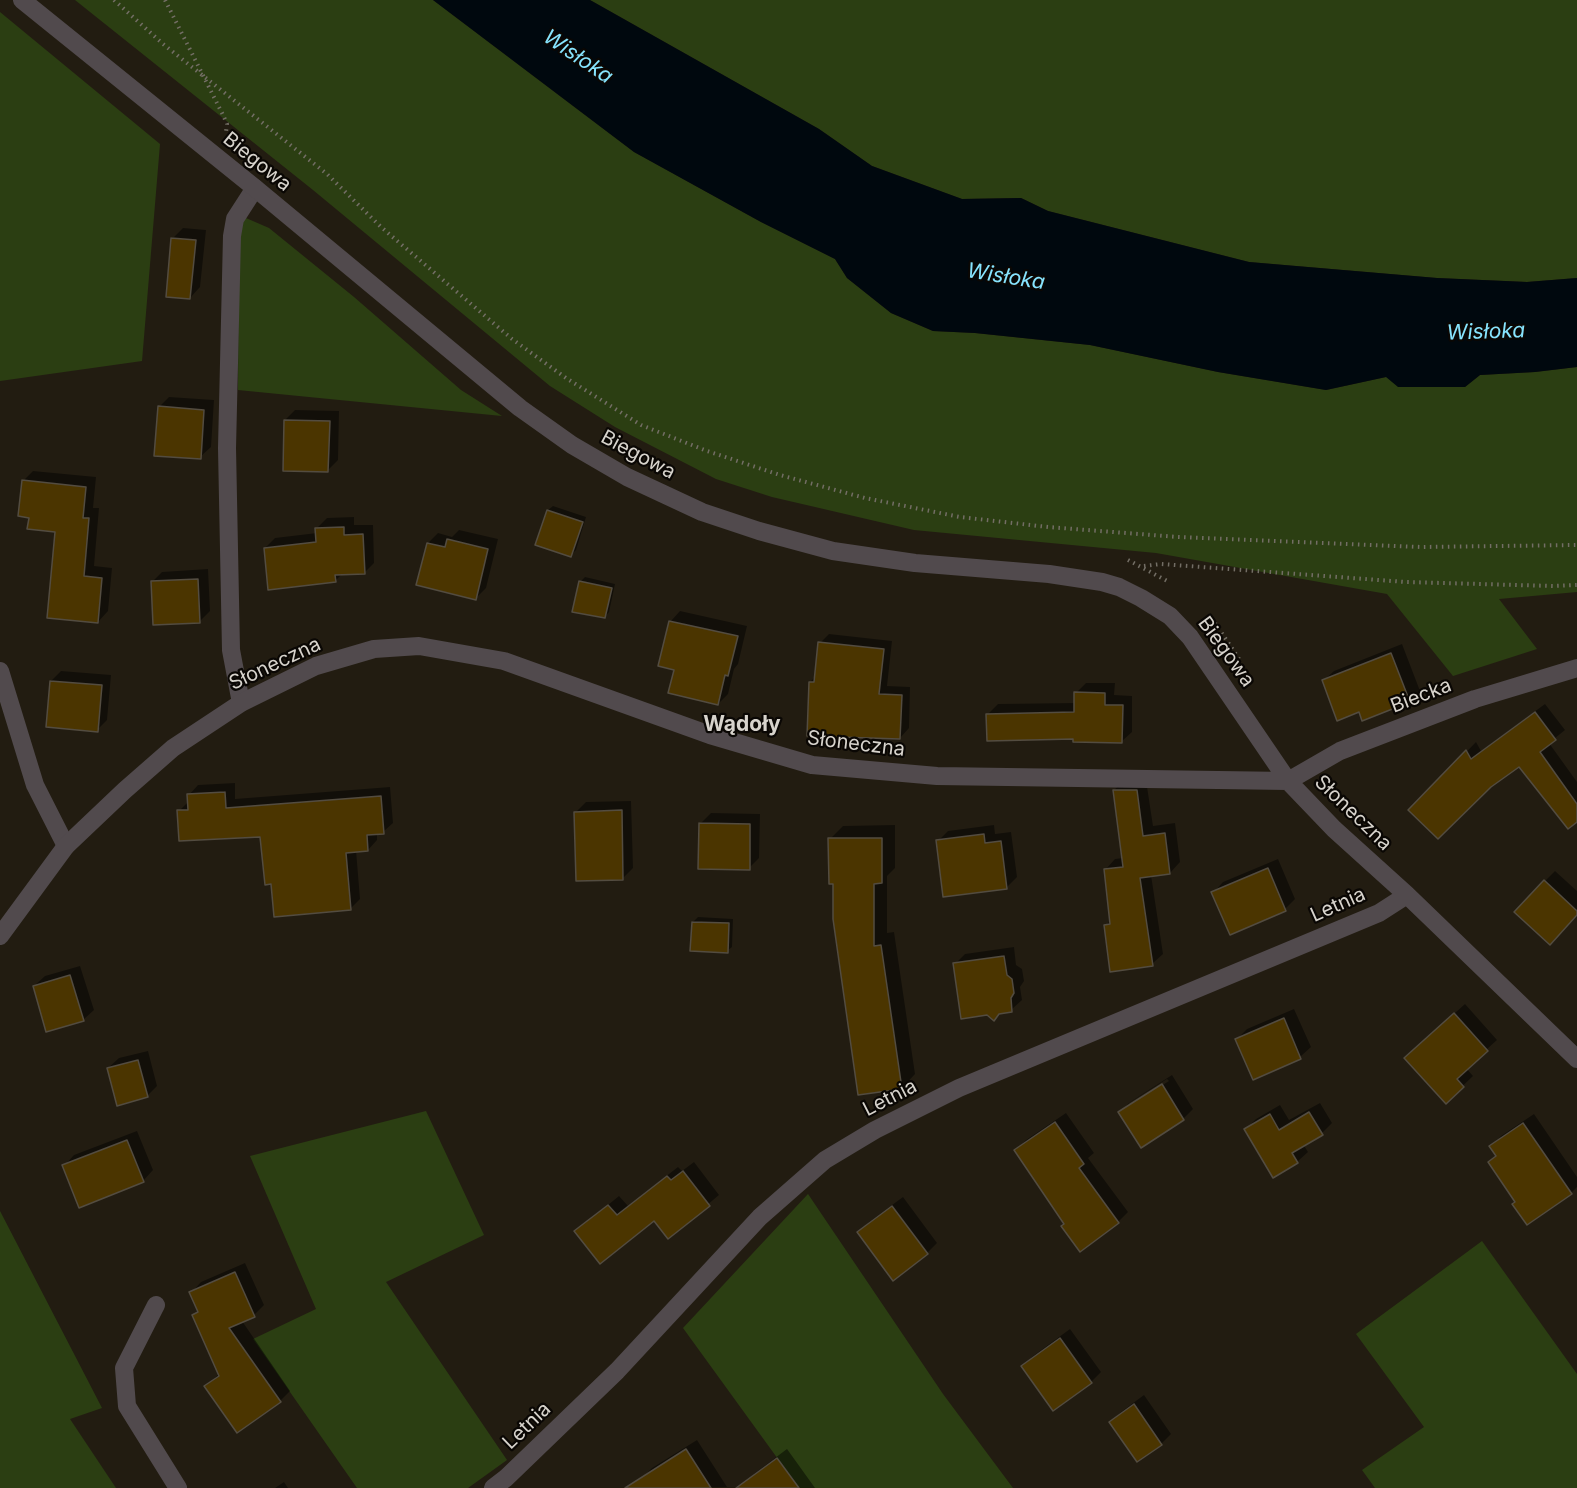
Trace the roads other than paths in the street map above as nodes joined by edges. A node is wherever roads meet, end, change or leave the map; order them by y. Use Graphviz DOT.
graph roads {
  1 [pos="22,0"];
  2 [pos="255,188"];
  3 [pos="1577,668"];
  4 [pos="0,671"];
  5 [pos="241,703"];
  6 [pos="1288,781"];
  7 [pos="66,846"];
  8 [pos="1407,895"];
  9 [pos="0,936"];
  10 [pos="1577,1059"];
  11 [pos="156,1305"];
  12 [pos="178,1488"];
  13 [pos="493,1488"];
  1 -- 2 [label="street, Biegowa"];
  2 -- 5 [label="street"];
  2 -- 6 [label="street, Biegowa"];
  3 -- 6 [label="street, Biecka"];
  4 -- 7 [label="street"];
  5 -- 6 [label="street, Słoneczna"];
  5 -- 7 [label="street, Słoneczna"];
  6 -- 8 [label="street, Słoneczna"];
  7 -- 9 [label="street, Słoneczna"];
  8 -- 10 [label="street, Słoneczna"];
  8 -- 13 [label="street, Letnia"];
  11 -- 12 [label="street"];
}
